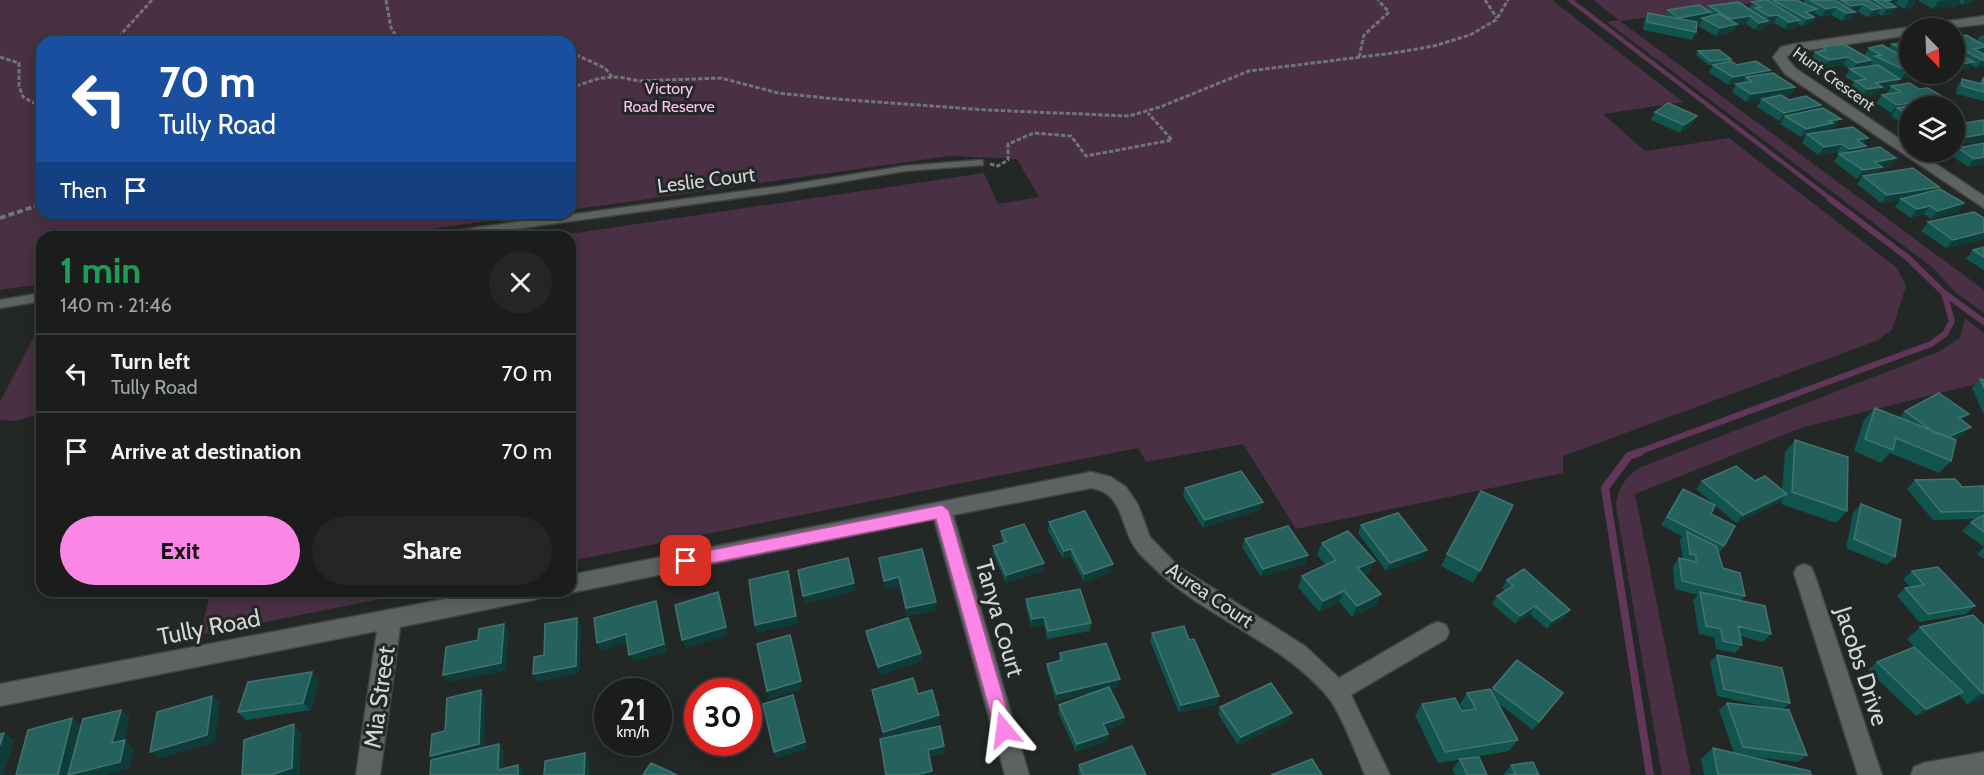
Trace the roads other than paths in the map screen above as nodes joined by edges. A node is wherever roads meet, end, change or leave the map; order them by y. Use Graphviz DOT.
graph roads {
  1 [pos="1984,20"];
  2 [pos="1965,23"];
  3 [pos="1899,33"];
  4 [pos="980,163"];
  5 [pos="1984,203"];
  6 [pos="576,215"];
  7 [pos="549,219"];
  8 [pos="474,231"];
  9 [pos="36,298"];
  10 [pos="0,304"];
  11 [pos="942,511"];
  12 [pos="1804,573"];
  13 [pos="576,583"];
  14 [pos="503,597"];
  15 [pos="390,619"];
  16 [pos="1438,632"];
  17 [pos="1337,691"];
  18 [pos="0,695"];
  19 [pos="1984,764"];
  20 [pos="368,775"];
  21 [pos="1017,775"];
  22 [pos="1378,775"];
  23 [pos="1870,775"];
  24 [pos="1923,775"];
  1 -- 2 [label="street"];
  3 -- 5 [label="street, Hunt Crescent"];
  4 -- 6 [label="lane, Leslie Court"];
  7 -- 8 [label="lane, Leslie Court"];
  9 -- 10 [label="lane"];
  11 -- 13 [label="street"];
  11 -- 17 [label="street, Aurea Court"];
  11 -- 21 [label="street, Tanya Court"];
  12 -- 23 [label="street, Jacobs Drive"];
  14 -- 15 [label="street, Tully Road"];
  15 -- 18 [label="street, Tully Road"];
  15 -- 20 [label="street, Mia Street"];
  16 -- 17 [label="street"];
  17 -- 22 [label="street, Aurea Court"];
  19 -- 24 [label="street"];
}
